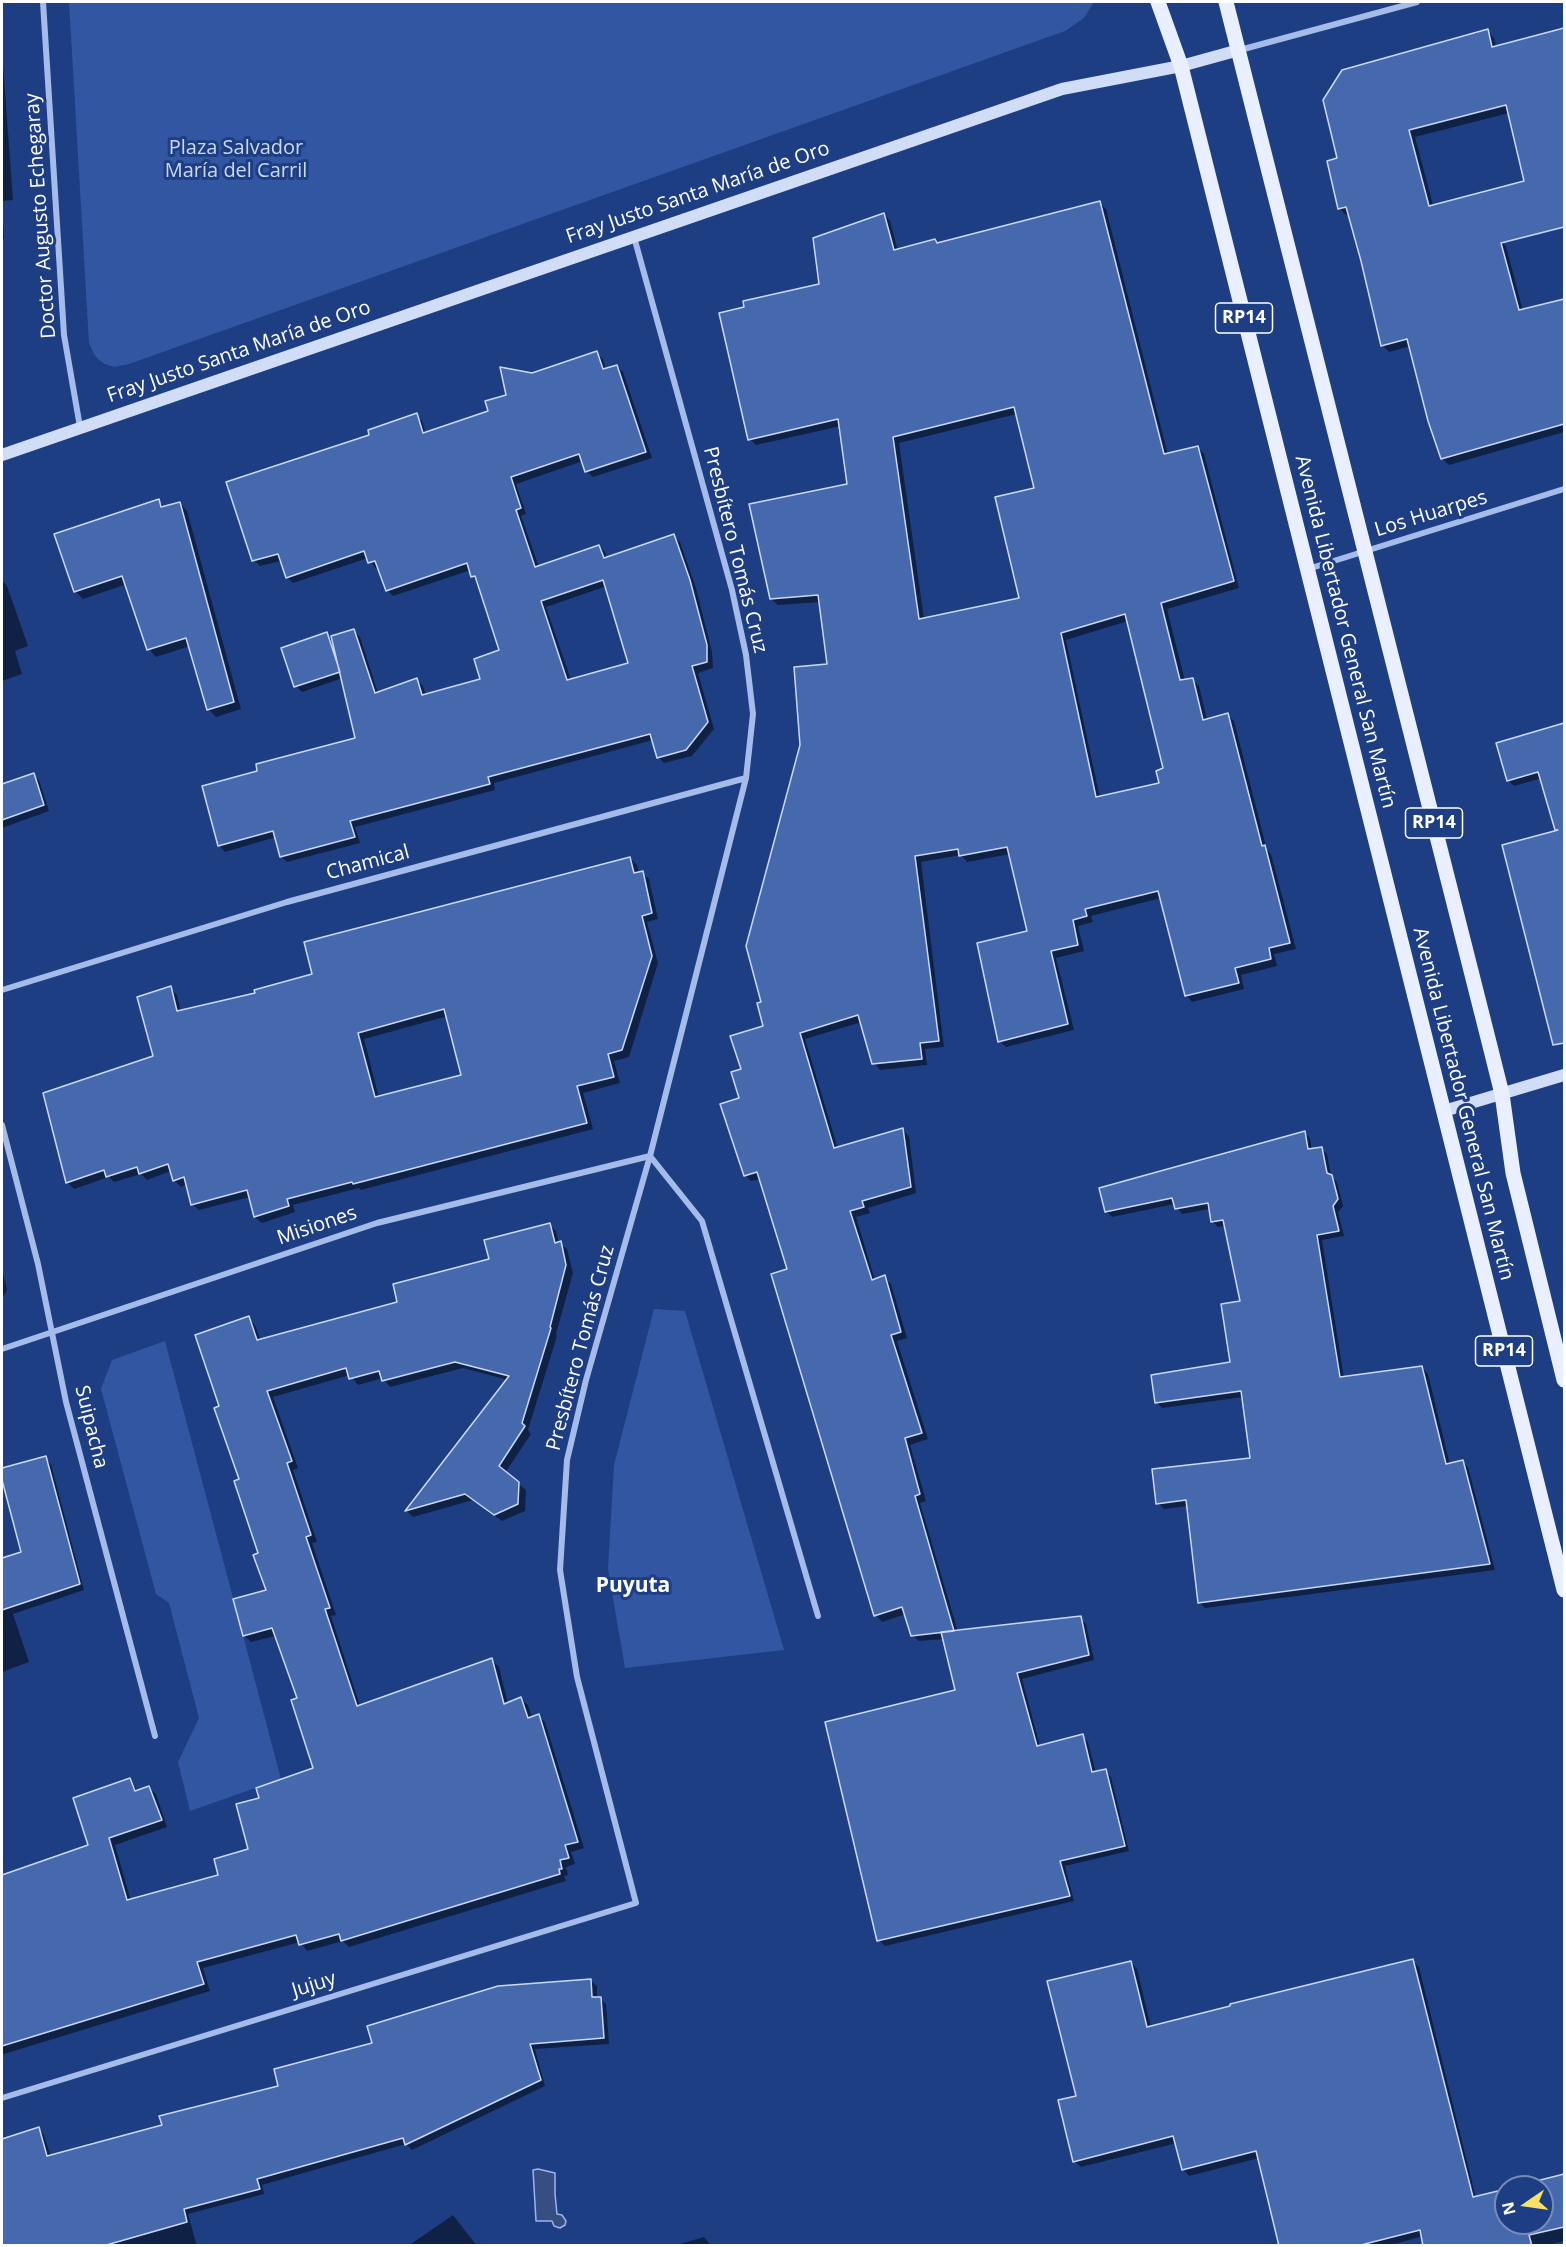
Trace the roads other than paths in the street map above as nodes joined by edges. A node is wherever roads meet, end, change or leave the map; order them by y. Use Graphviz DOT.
graph roads {
  1 [pos="43,2"];
  2 [pos="1158,2"];
  3 [pos="1226,2"];
  4 [pos="1417,2"];
  5 [pos="1239,50"];
  6 [pos="1181,66"];
  7 [pos="633,236"];
  8 [pos="80,428"];
  9 [pos="2,455"];
  10 [pos="1564,489"];
  11 [pos="1365,552"];
  12 [pos="1308,570"];
  13 [pos="746,778"];
  14 [pos="2,990"];
  15 [pos="1564,1075"];
  16 [pos="1502,1094"];
  17 [pos="1444,1111"];
  18 [pos="2,1125"];
  19 [pos="650,1156"];
  20 [pos="52,1333"];
  21 [pos="2,1349"];
  22 [pos="1564,1380"];
  23 [pos="1564,1590"];
  24 [pos="818,1616"];
  25 [pos="155,1736"];
  26 [pos="636,1903"];
  27 [pos="2,2098"];
  1 -- 8 [label="street, Doctor Augusto Echegaray"];
  2 -- 6 [label="main road, Avenida Libertador General San Martín / RP14"];
  3 -- 5 [label="main road, Avenida Libertador General San Martín / RP14"];
  4 -- 5 [label="street, Fray Justo Santa María de Oro"];
  5 -- 6 [label="main road, Fray Justo Santa María de Oro"];
  5 -- 11 [label="main road, Avenida Libertador General San Martín / RP14"];
  6 -- 7 [label="main road, Fray Justo Santa María de Oro"];
  6 -- 12 [label="main road, Avenida Libertador General San Martín / RP14"];
  7 -- 8 [label="main road, Fray Justo Santa María de Oro"];
  7 -- 13 [label="street, Presbítero Tomás Cruz"];
  8 -- 9 [label="main road, Fray Justo Santa María de Oro"];
  10 -- 11 [label="street, Los Huarpes"];
  11 -- 12 [label="street, Los Huarpes"];
  11 -- 16 [label="main road, Avenida Libertador General San Martín / RP14"];
  12 -- 17 [label="main road, Avenida Libertador General San Martín / RP14"];
  13 -- 14 [label="street, Chamical"];
  13 -- 19 [label="street, Presbítero Tomás Cruz"];
  15 -- 16 [label="main road"];
  16 -- 17 [label="main road"];
  16 -- 22 [label="main road, Avenida Libertador General San Martín / RP14"];
  17 -- 23 [label="main road, Avenida Libertador General San Martín / RP14"];
  18 -- 20 [label="street, Suipacha"];
  19 -- 20 [label="street, Misiones"];
  19 -- 24 [label="street"];
  19 -- 26 [label="street, Presbítero Tomás Cruz"];
  20 -- 21 [label="street, Misiones"];
  20 -- 25 [label="street, Suipacha"];
  26 -- 27 [label="street, Jujuy"];
}
